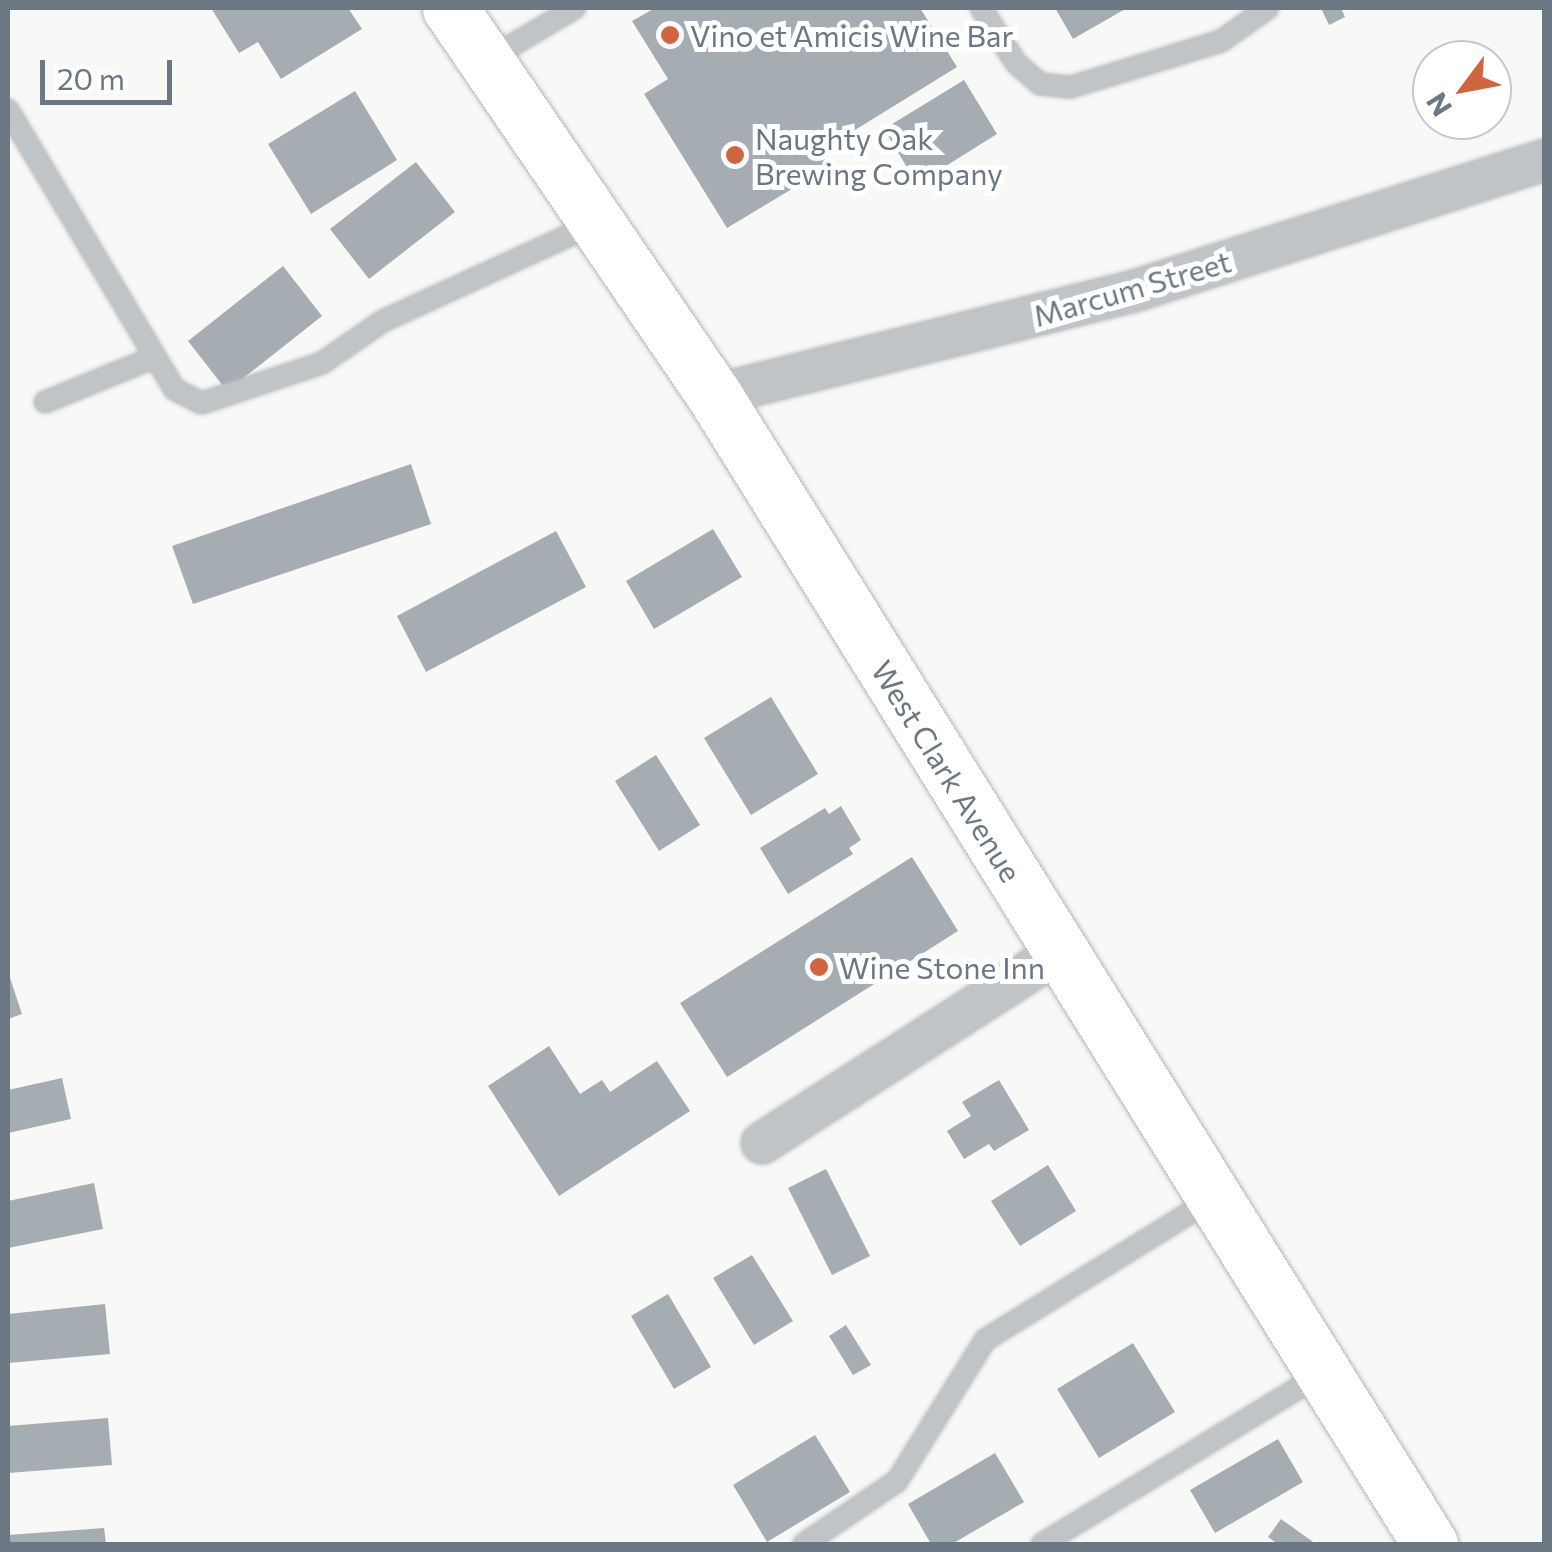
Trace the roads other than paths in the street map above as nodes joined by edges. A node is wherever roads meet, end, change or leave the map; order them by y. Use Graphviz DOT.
graph roads {
  1 [pos="450,8"];
  2 [pos="574,8"];
  3 [pos="982,8"];
  4 [pos="1268,8"];
  5 [pos="487,60"];
  6 [pos="8,110"];
  7 [pos="1544,160"];
  8 [pos="598,222"];
  9 [pos="155,357"];
  10 [pos="714,396"];
  11 [pos="45,402"];
  12 [pos="1060,952"];
  13 [pos="762,1143"];
  14 [pos="1212,1199"];
  15 [pos="1322,1374"];
  16 [pos="804,1544"];
  17 [pos="1042,1544"];
  18 [pos="1430,1544"];
  1 -- 5 [label="main road, West Clark Avenue"];
  2 -- 5 [label="lane"];
  3 -- 4 [label="lane"];
  5 -- 8 [label="main road, West Clark Avenue"];
  6 -- 9 [label="lane"];
  7 -- 10 [label="street, Marcum Street"];
  8 -- 9 [label="lane"];
  8 -- 10 [label="main road, West Clark Avenue"];
  9 -- 11 [label="lane"];
  10 -- 12 [label="main road, West Clark Avenue"];
  12 -- 13 [label="street"];
  12 -- 14 [label="main road, West Clark Avenue"];
  14 -- 15 [label="main road, West Clark Avenue"];
  14 -- 16 [label="lane"];
  15 -- 17 [label="lane"];
  15 -- 18 [label="main road, West Clark Avenue"];
}
